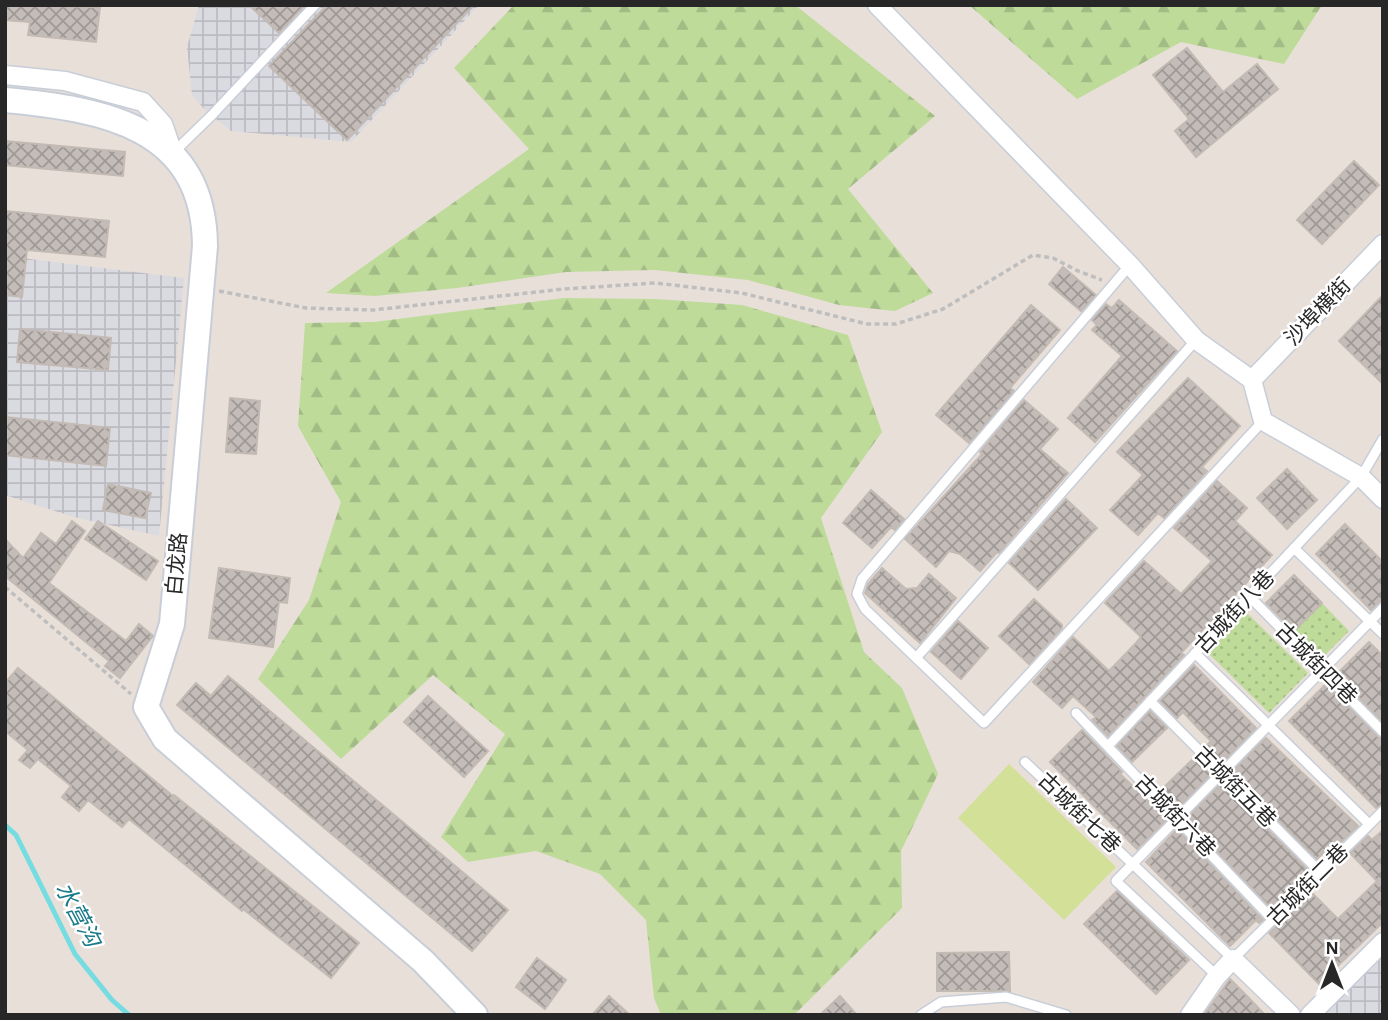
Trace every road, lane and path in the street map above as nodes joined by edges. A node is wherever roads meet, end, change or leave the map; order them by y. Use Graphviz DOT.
graph roads {
  1 [pos="315,5"];
  2 [pos="877,5"];
  3 [pos="5,75"];
  4 [pos="5,100"];
  5 [pos="173,153"];
  6 [pos="1383,244"];
  7 [pos="1130,265"];
  8 [pos="1114,284"];
  9 [pos="202,288"];
  10 [pos="1196,340"];
  11 [pos="1252,380"];
  12 [pos="1263,421"];
  13 [pos="1383,439"];
  14 [pos="1361,477"];
  15 [pos="1383,499"];
  16 [pos="1294,548"];
  17 [pos="5,587"];
  18 [pos="1249,596"];
  19 [pos="1383,608"];
  20 [pos="1370,622"];
  21 [pos="1383,634"];
  22 [pos="1195,653"];
  23 [pos="916,658"];
  24 [pos="1322,670"];
  25 [pos="1150,701"];
  26 [pos="146,707"];
  27 [pos="1076,713"];
  28 [pos="1268,725"];
  29 [pos="1383,732"];
  30 [pos="1108,746"];
  31 [pos="1025,762"];
  32 [pos="1221,773"];
  33 [pos="1383,811"];
  34 [pos="1178,817"];
  35 [pos="1369,824"];
  36 [pos="1132,864"];
  37 [pos="1320,872"];
  38 [pos="1272,919"];
  39 [pos="1383,942"];
  40 [pos="1233,959"];
  41 [pos="1217,976"];
  42 [pos="475,1015"];
  43 [pos="921,1015"];
  44 [pos="1066,1015"];
  45 [pos="1190,1015"];
  46 [pos="1291,1015"];
  47 [pos="1310,1015"];
  1 -- 5 [label="lane"];
  2 -- 7 [label="street"];
  3 -- 5 [label="street"];
  4 -- 5 [label="street, 白龙路"];
  5 -- 9 [label="street, 白龙路"];
  6 -- 11 [label="street, 沙埠横街"];
  7 -- 8 [label="lane"];
  7 -- 10 [label="street"];
  8 -- 9 [label="path"];
  8 -- 23 [label="lane"];
  9 -- 26 [label="street, 白龙路"];
  10 -- 11 [label="street"];
  10 -- 23 [label="lane"];
  11 -- 12 [label="street"];
  12 -- 14 [label="street"];
  12 -- 23 [label="lane"];
  13 -- 14 [label="lane, 古城街八巷"];
  14 -- 15 [label="street"];
  14 -- 16 [label="lane, 古城街八巷"];
  16 -- 18 [label="lane, 古城街八巷"];
  16 -- 20 [label="lane"];
  17 -- 26 [label="path"];
  18 -- 22 [label="lane, 古城街八巷"];
  18 -- 24 [label="lane, 古城街四巷"];
  19 -- 20 [label="lane"];
  20 -- 21 [label="lane"];
  20 -- 24 [label="lane"];
  22 -- 25 [label="lane, 古城街八巷"];
  22 -- 28 [label="lane"];
  24 -- 28 [label="lane"];
  24 -- 29 [label="lane, 古城街四巷"];
  25 -- 30 [label="lane, 古城街八巷"];
  25 -- 32 [label="lane, 古城街五巷"];
  26 -- 42 [label="street"];
  27 -- 30 [label="lane, 古城街六巷"];
  28 -- 32 [label="lane"];
  28 -- 35 [label="lane"];
  30 -- 34 [label="lane, 古城街六巷"];
  31 -- 36 [label="lane, 古城街七巷"];
  32 -- 34 [label="lane"];
  32 -- 37 [label="lane, 古城街五巷"];
  33 -- 35 [label="lane, 古城街二巷"];
  34 -- 36 [label="lane"];
  34 -- 38 [label="lane, 古城街六巷"];
  35 -- 37 [label="lane, 古城街二巷"];
  36 -- 40 [label="lane, 古城街七巷"];
  36 -- 41 [label="lane, 古城街七巷"];
  37 -- 38 [label="lane, 古城街二巷"];
  38 -- 40 [label="lane, 古城街二巷"];
  39 -- 47 [label="street"];
  40 -- 41 [label="street"];
  40 -- 46 [label="street"];
  41 -- 45 [label="street"];
  43 -- 44 [label="lane"];
}
